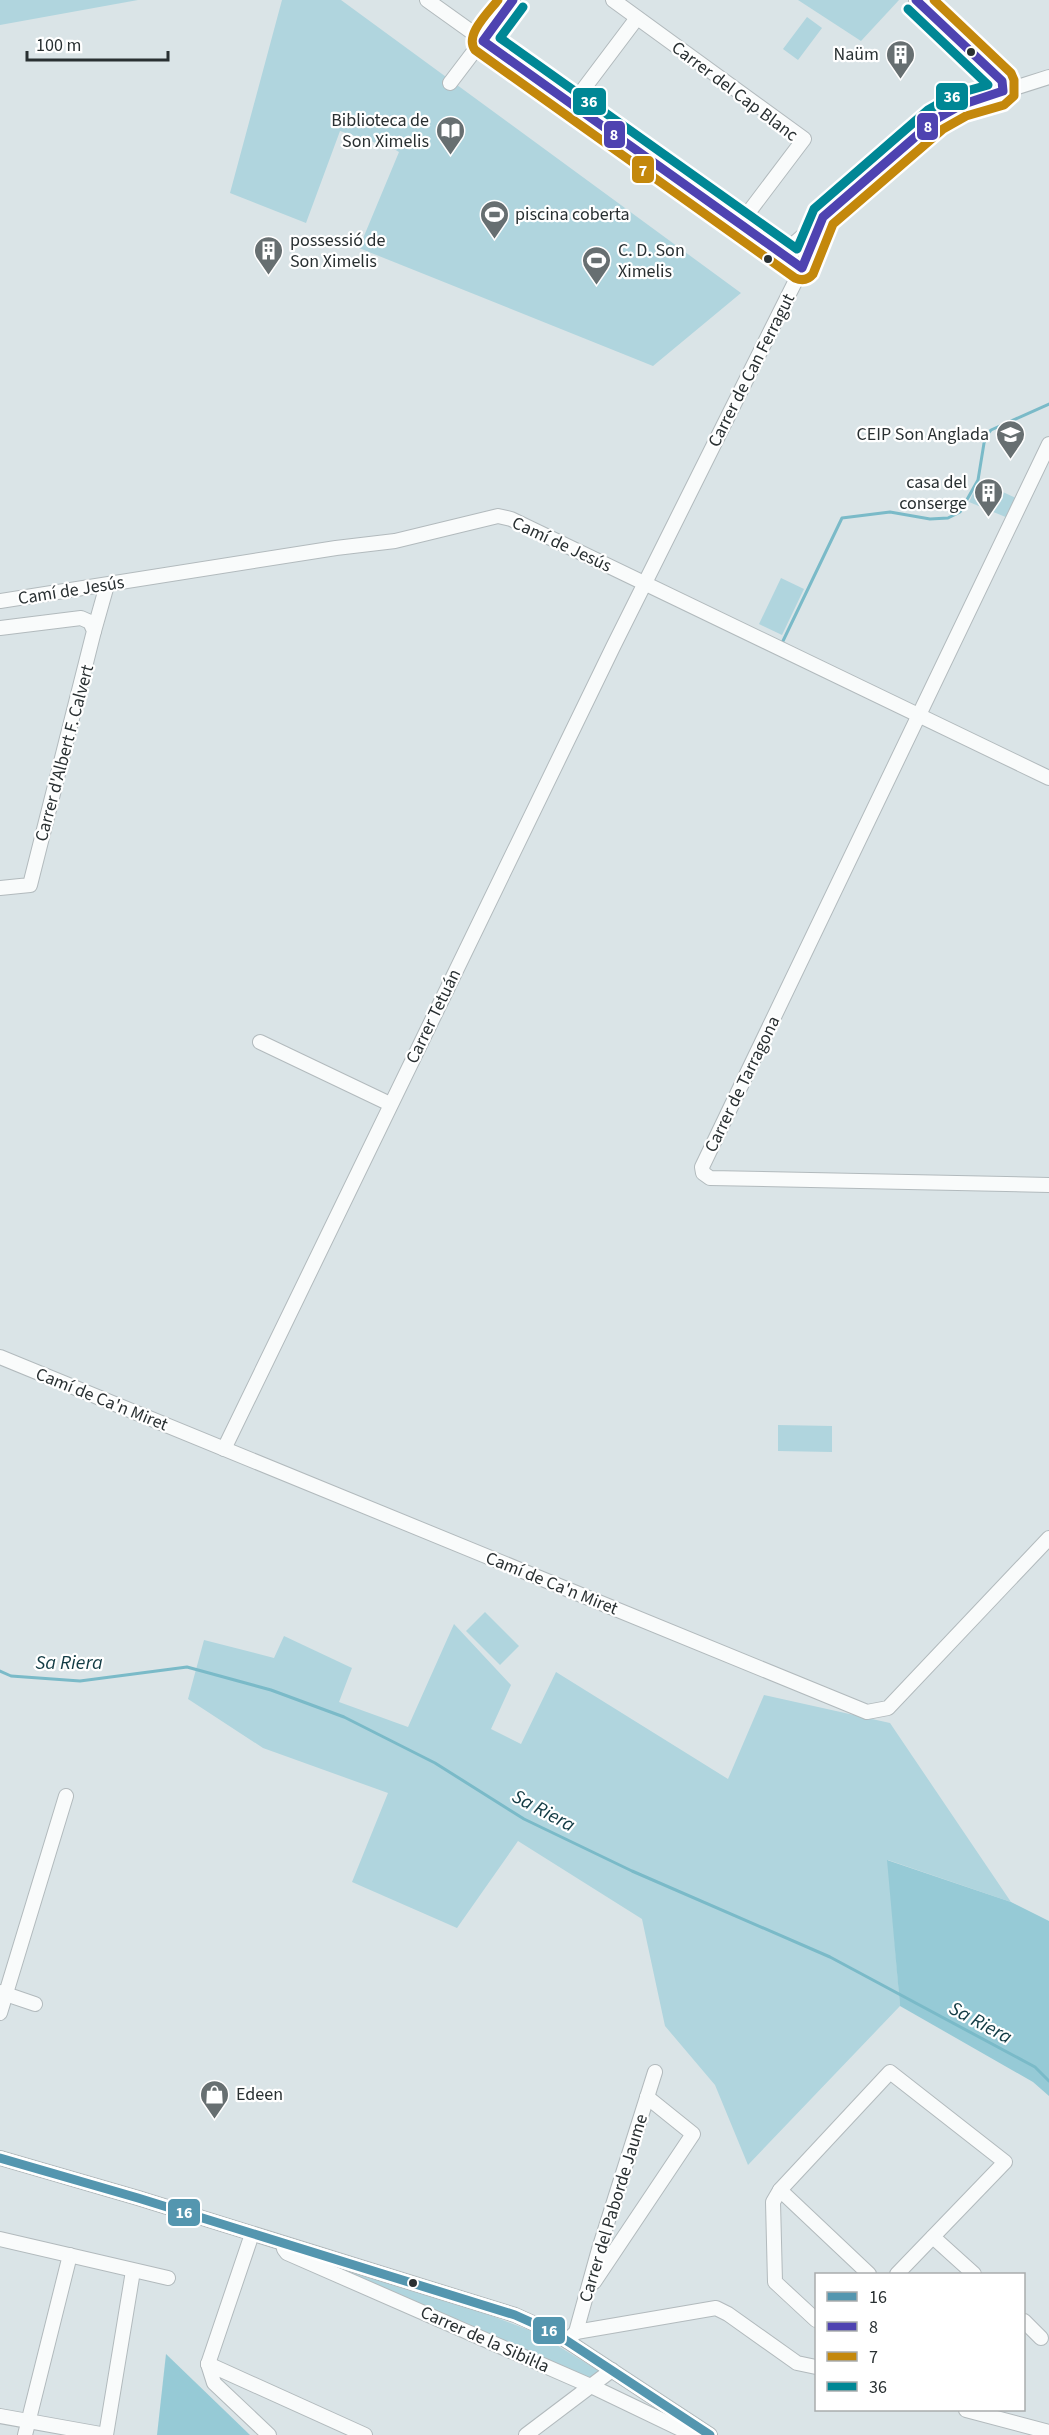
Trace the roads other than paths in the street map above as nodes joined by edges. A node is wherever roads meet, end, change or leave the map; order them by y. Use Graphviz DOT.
graph roads {
  1 [pos="428,0"];
  2 [pos="513,0"];
  3 [pos="614,0"];
  4 [pos="916,0"];
  5 [pos="637,18"];
  6 [pos="483,41"];
  7 [pos="1049,77"];
  8 [pos="450,83"];
  9 [pos="1003,91"];
  10 [pos="573,103"];
  11 [pos="823,217"];
  12 [pos="739,225"];
  13 [pos="781,255"];
  14 [pos="801,268"];
  15 [pos="1049,444"];
  16 [pos="645,584"];
  17 [pos="107,585"];
  18 [pos="0,601"];
  19 [pos="92,626"];
  20 [pos="0,628"];
  21 [pos="918,716"];
  22 [pos="1049,778"];
  23 [pos="0,888"];
  24 [pos="260,1042"];
  25 [pos="390,1104"];
  26 [pos="1049,1185"];
  27 [pos="0,1357"];
  28 [pos="224,1449"];
  29 [pos="1049,1538"];
  30 [pos="66,1796"];
  31 [pos="3,1993"];
  32 [pos="35,2004"];
  33 [pos="0,2013"];
  34 [pos="655,2072"];
  35 [pos="647,2097"];
  36 [pos="0,2158"];
  37 [pos="780,2190"];
  38 [pos="252,2234"];
  39 [pos="933,2237"];
  40 [pos="0,2239"];
  41 [pos="280,2242"];
  42 [pos="70,2255"];
  43 [pos="133,2271"];
  44 [pos="868,2273"];
  45 [pos="898,2273"];
  46 [pos="973,2273"];
  47 [pos="168,2278"];
  48 [pos="588,2291"];
  49 [pos="815,2319"];
  50 [pos="1025,2323"];
  51 [pos="572,2336"];
  52 [pos="1041,2338"];
  53 [pos="208,2364"];
  54 [pos="814,2364"];
  55 [pos="612,2370"];
  56 [pos="592,2387"];
  57 [pos="973,2411"];
  58 [pos="0,2416"];
  59 [pos="26,2428"];
  60 [pos="1049,2432"];
  61 [pos="106,2435"];
  62 [pos="269,2435"];
  63 [pos="365,2435"];
  64 [pos="526,2435"];
  65 [pos="693,2435"];
  66 [pos="710,2435"];
  1 -- 6 [label="street"];
  2 -- 6 [label="street"];
  3 -- 5 [label="street, Carrer del Cap Blanc"];
  4 -- 9 [label="street"];
  5 -- 10 [label="street"];
  5 -- 12 [label="street, Carrer del Cap Blanc"];
  6 -- 8 [label="street"];
  6 -- 10 [label="street"];
  7 -- 9 [label="street"];
  9 -- 11 [label="street, Carrer de Can Ferragut"];
  10 -- 12 [label="street"];
  11 -- 13 [label="street"];
  11 -- 14 [label="street, Carrer de Can Ferragut"];
  12 -- 13 [label="street"];
  13 -- 14 [label="street"];
  14 -- 16 [label="street, Carrer de Can Ferragut"];
  15 -- 21 [label="street"];
  16 -- 17 [label="street, Camí de Jesús"];
  16 -- 21 [label="street, Camí de Jesús"];
  16 -- 25 [label="street, Carrer Tetuán"];
  17 -- 18 [label="street, Camí de Jesús"];
  17 -- 19 [label="street, Carrer d'Albert F. Calvert"];
  19 -- 20 [label="street, Camí de Jesús"];
  19 -- 23 [label="street, Carrer d'Albert F. Calvert"];
  21 -- 22 [label="street, Camí de Jesús"];
  21 -- 26 [label="street, Carrer de Tarragona"];
  24 -- 25 [label="street"];
  25 -- 28 [label="street, Carrer Tetuán"];
  27 -- 28 [label="street, Camí de Ca'n Miret"];
  28 -- 29 [label="street, Camí de Ca'n Miret"];
  30 -- 31 [label="street"];
  31 -- 32 [label="street"];
  31 -- 33 [label="street"];
  34 -- 35 [label="street, Carrer del Paborde Jaume"];
  35 -- 48 [label="street, Carrer del Paborde Jaume"];
  35 -- 48 [label="street"];
  36 -- 38 [label="street"];
  37 -- 39 [label="street"];
  37 -- 44 [label="street"];
  37 -- 49 [label="street"];
  38 -- 41 [label="street"];
  38 -- 53 [label="street"];
  39 -- 45 [label="street"];
  39 -- 46 [label="street"];
  40 -- 42 [label="street"];
  41 -- 51 [label="street"];
  41 -- 56 [label="street, Carrer de la Sibil·la"];
  42 -- 43 [label="street"];
  42 -- 59 [label="street"];
  43 -- 47 [label="street"];
  43 -- 61 [label="street"];
  48 -- 51 [label="street, Carrer del Paborde Jaume"];
  50 -- 52 [label="street"];
  51 -- 54 [label="street"];
  51 -- 55 [label="street"];
  53 -- 62 [label="street"];
  53 -- 63 [label="street"];
  55 -- 56 [label="street"];
  55 -- 66 [label="street"];
  56 -- 64 [label="street"];
  56 -- 65 [label="street, Carrer de la Sibil·la"];
  57 -- 60 [label="street"];
  58 -- 59 [label="street"];
  59 -- 61 [label="street"];
}
